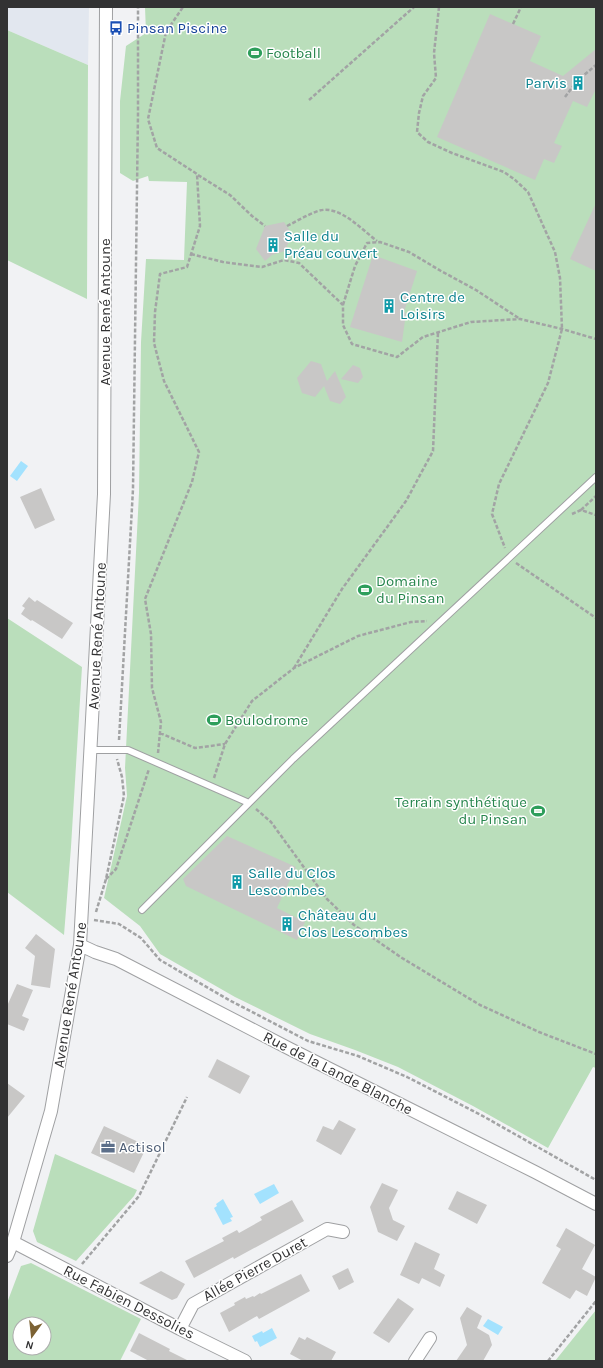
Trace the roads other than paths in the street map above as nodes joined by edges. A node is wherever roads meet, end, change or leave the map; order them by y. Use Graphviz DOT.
graph roads {
  1 [pos="106,7"];
  2 [pos="596,477"];
  3 [pos="91,750"];
  4 [pos="249,803"];
  5 [pos="142,910"];
  6 [pos="80,945"];
  7 [pos="596,1204"];
  8 [pos="343,1232"];
  9 [pos="13,1242"];
  10 [pos="7,1256"];
  11 [pos="180,1329"];
  12 [pos="430,1338"];
  13 [pos="245,1361"];
  14 [pos="415,1361"];
  1 -- 3 [label="street, Avenue René Antoune"];
  2 -- 4 [label="lane"];
  3 -- 4 [label="lane"];
  3 -- 6 [label="street, Avenue René Antoune"];
  4 -- 5 [label="lane"];
  6 -- 7 [label="street, Rue de la Lande Blanche"];
  6 -- 9 [label="street, Avenue René Antoune"];
  8 -- 11 [label="street, Allée Pierre Duret"];
  9 -- 10 [label="street, Avenue René Antoune"];
  9 -- 11 [label="street, Rue Fabien Dessolies"];
  11 -- 13 [label="street, Rue Fabien Dessolies"];
  12 -- 14 [label="street"];
}
